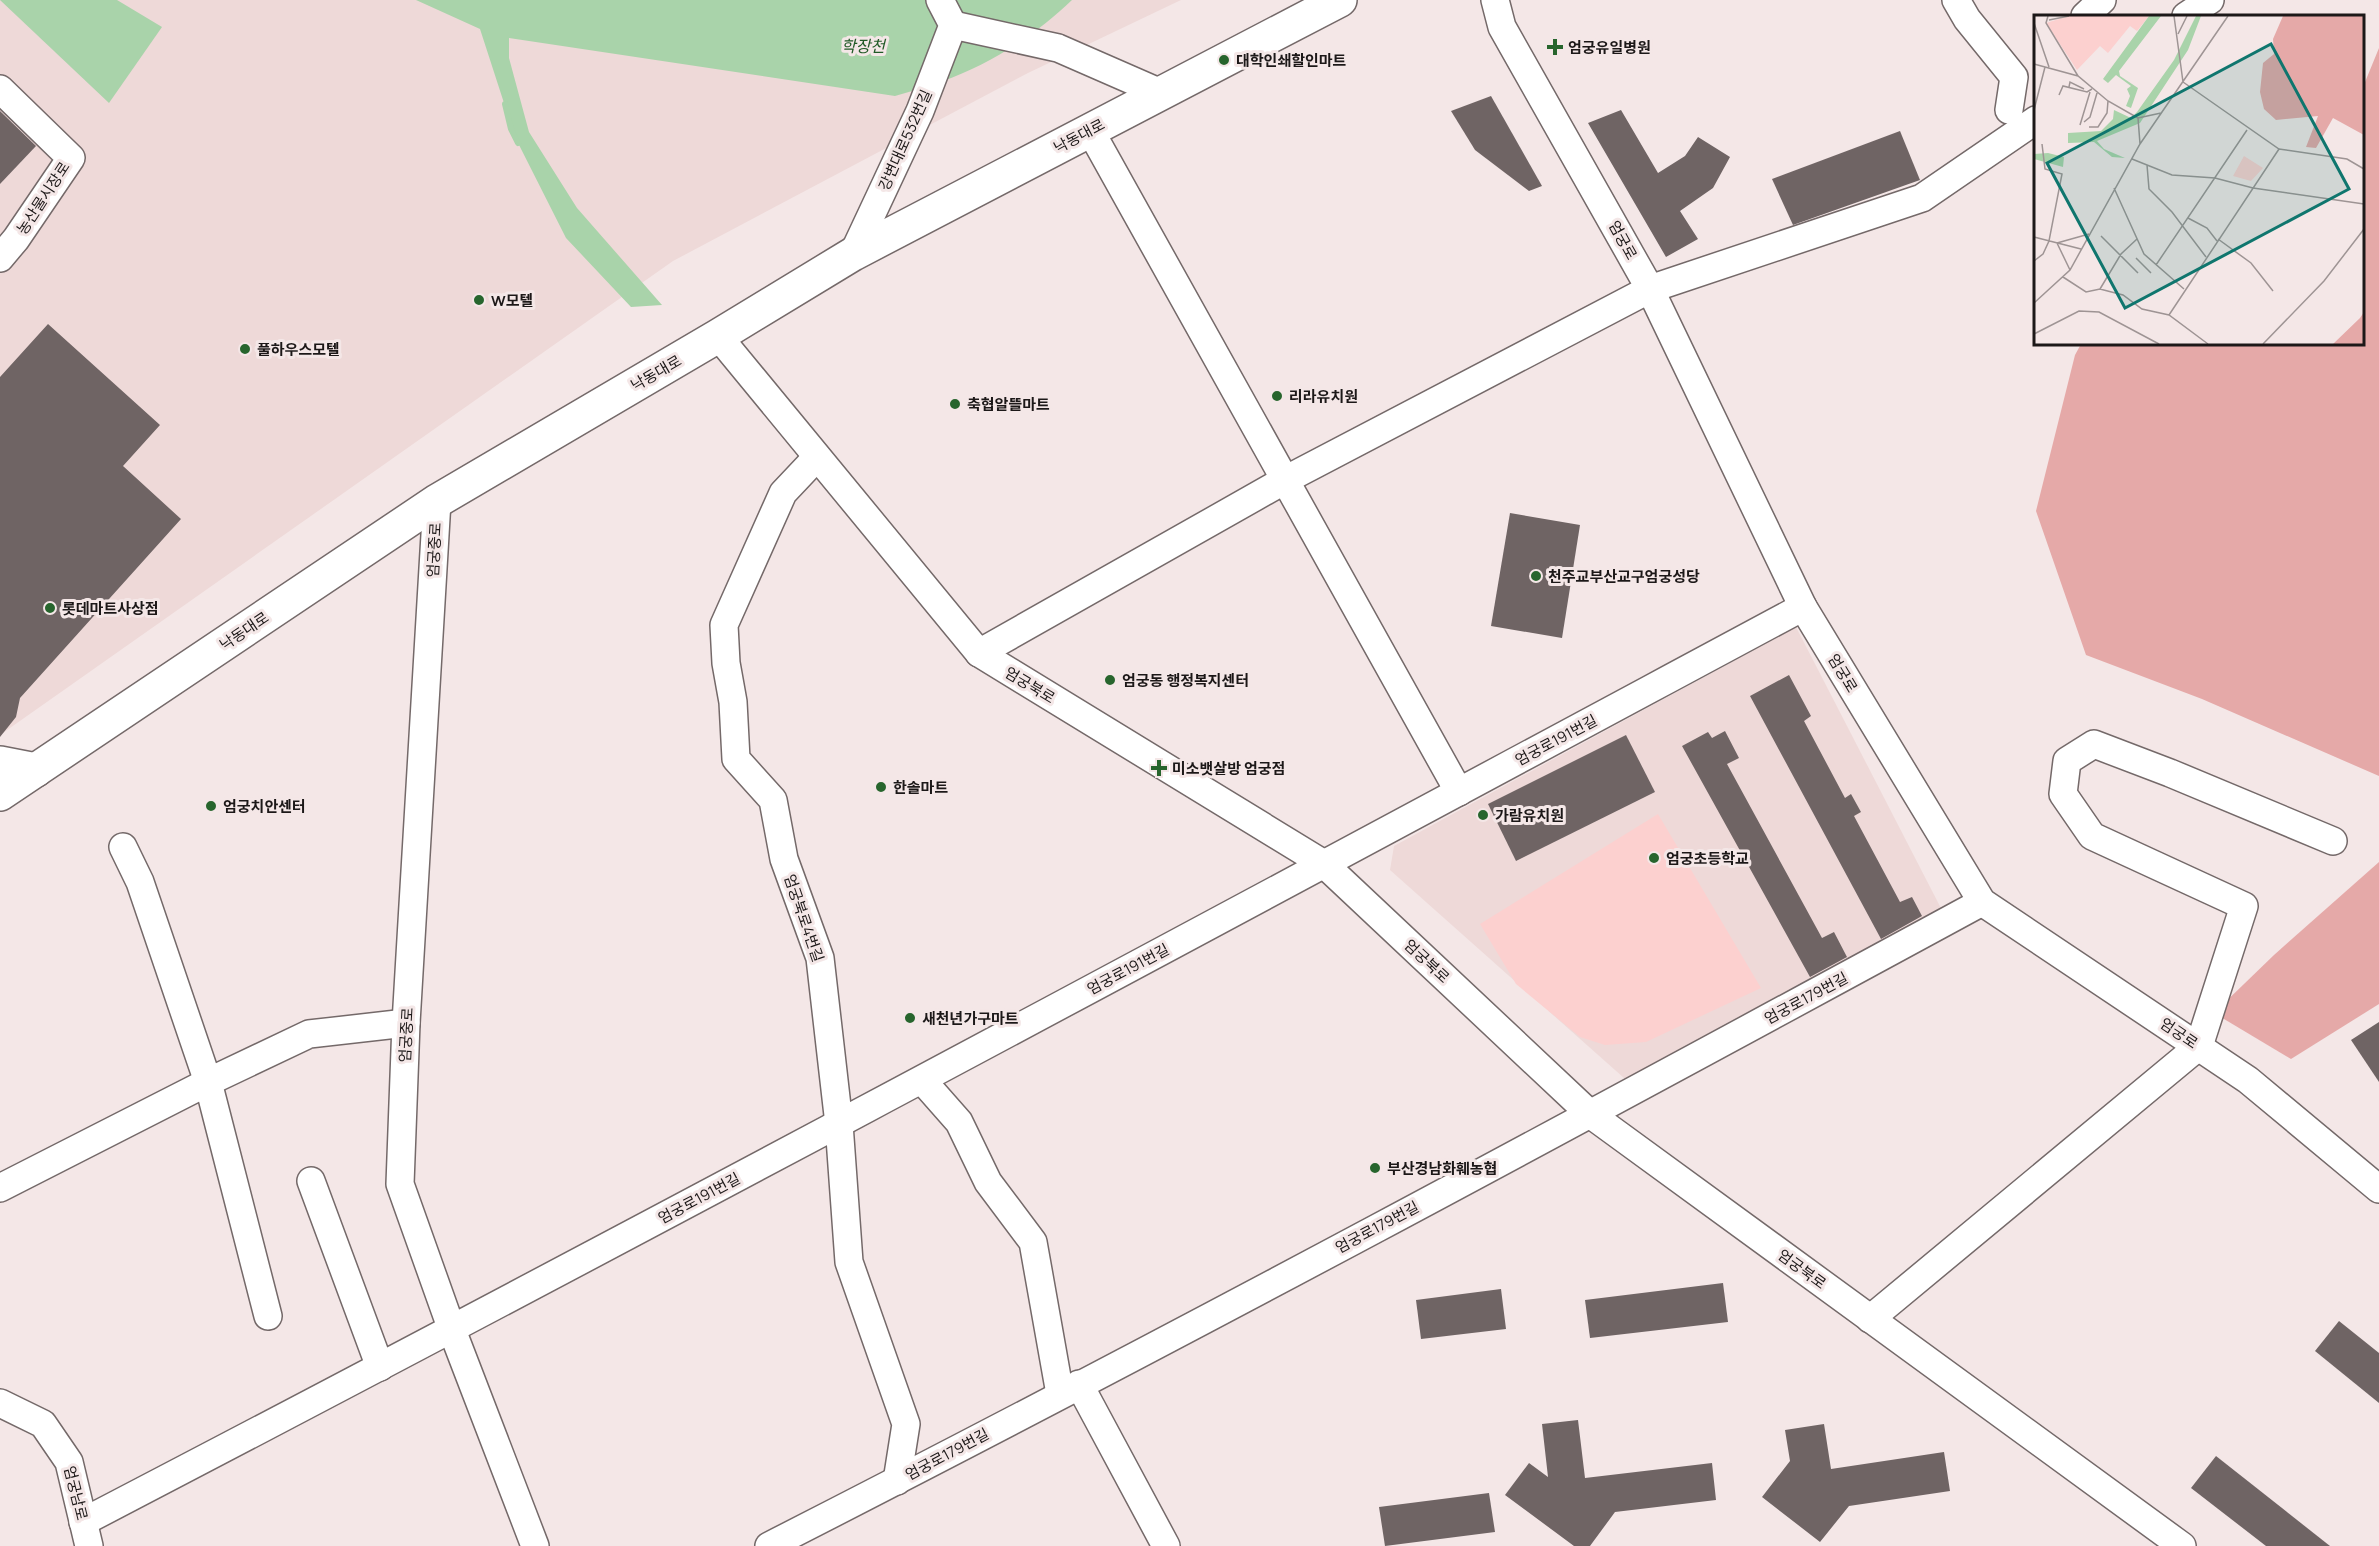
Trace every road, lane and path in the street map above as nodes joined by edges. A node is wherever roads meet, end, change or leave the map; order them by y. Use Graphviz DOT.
graph roads {
  1 [pos="940,0"];
  2 [pos="1340,0"];
  3 [pos="1495,0"];
  4 [pos="1956,0"];
  5 [pos="2102,0"];
  6 [pos="2210,0"];
  7 [pos="2086,15"];
  8 [pos="2188,15"];
  9 [pos="953,25"];
  10 [pos="2024,76"];
  11 [pos="0,89"];
  12 [pos="1161,93"];
  13 [pos="2009,110"];
  14 [pos="2034,121"];
  15 [pos="1090,130"];
  16 [pos="6,240"];
  17 [pos="853,254"];
  18 [pos="1650,289"];
  19 [pos="718,336"];
  20 [pos="817,457"];
  21 [pos="1285,480"];
  22 [pos="437,501"];
  23 [pos="1803,607"];
  24 [pos="979,653"];
  25 [pos="0,763"];
  26 [pos="36,770"];
  27 [pos="1459,792"];
  28 [pos="0,794"];
  29 [pos="2333,841"];
  30 [pos="123,847"];
  31 [pos="1324,864"];
  32 [pos="1982,902"];
  33 [pos="406,1023"];
  34 [pos="2199,1046"];
  35 [pos="922,1080"];
  36 [pos="208,1082"];
  37 [pos="1590,1114"];
  38 [pos="839,1124"];
  39 [pos="311,1181"];
  40 [pos="0,1188"];
  41 [pos="2379,1189"];
  42 [pos="268,1316"];
  43 [pos="1870,1319"];
  44 [pos="452,1330"];
  45 [pos="380,1367"];
  46 [pos="1069,1389"];
  47 [pos="0,1403"];
  48 [pos="897,1481"];
  49 [pos="86,1534"];
  50 [pos="535,1546"];
  51 [pos="769,1546"];
  52 [pos="1166,1546"];
  53 [pos="2182,1546"];
  1 -- 9 [label="street"];
  2 -- 12 [label="main road, 낙동대로"];
  3 -- 18 [label="street, 엄궁로"];
  4 -- 10 [label="street"];
  5 -- 7 [label="street"];
  6 -- 8 [label="street"];
  9 -- 12 [label="street"];
  9 -- 17 [label="street, 강변대로532번길"];
  10 -- 13 [label="street"];
  11 -- 16 [label="street, 농산물시장로"];
  12 -- 15 [label="main road, 낙동대로"];
  14 -- 18 [label="street"];
  15 -- 17 [label="main road, 낙동대로"];
  15 -- 21 [label="street"];
  17 -- 19 [label="main road, 낙동대로"];
  18 -- 21 [label="street"];
  18 -- 23 [label="street, 엄궁로"];
  19 -- 20 [label="street, 엄궁북로"];
  19 -- 22 [label="main road, 낙동대로"];
  20 -- 24 [label="street, 엄궁북로"];
  20 -- 38 [label="street, 엄궁북로4번길"];
  21 -- 24 [label="street"];
  21 -- 27 [label="street"];
  22 -- 26 [label="main road, 낙동대로"];
  22 -- 33 [label="street, 엄궁중로"];
  23 -- 27 [label="street, 엄궁로191번길"];
  23 -- 32 [label="street, 엄궁로"];
  24 -- 31 [label="street, 엄궁북로"];
  25 -- 26 [label="main road"];
  26 -- 28 [label="main road, 낙동대로"];
  27 -- 31 [label="street, 엄궁로191번길"];
  29 -- 34 [label="street"];
  30 -- 36 [label="street"];
  31 -- 35 [label="street, 엄궁로191번길"];
  31 -- 37 [label="street, 엄궁북로"];
  32 -- 34 [label="street, 엄궁로"];
  32 -- 37 [label="street, 엄궁로179번길"];
  33 -- 36 [label="street"];
  33 -- 44 [label="street, 엄궁중로"];
  34 -- 41 [label="street, 엄궁로"];
  34 -- 43 [label="street"];
  35 -- 38 [label="street, 엄궁로191번길"];
  35 -- 46 [label="street"];
  36 -- 40 [label="street"];
  36 -- 42 [label="street"];
  37 -- 43 [label="street, 엄궁북로"];
  37 -- 46 [label="street, 엄궁로179번길"];
  38 -- 44 [label="street, 엄궁로191번길"];
  38 -- 48 [label="street, 엄궁북로4번길"];
  39 -- 45 [label="street"];
  43 -- 53 [label="street, 엄궁북로"];
  44 -- 45 [label="street, 엄궁로191번길"];
  44 -- 50 [label="street, 엄궁중로"];
  45 -- 49 [label="street, 엄궁로191번길"];
  46 -- 48 [label="street, 엄궁로179번길"];
  46 -- 52 [label="street"];
  47 -- 49 [label="street, 엄궁남로"];
  48 -- 51 [label="street, 엄궁로179번길"];
}
